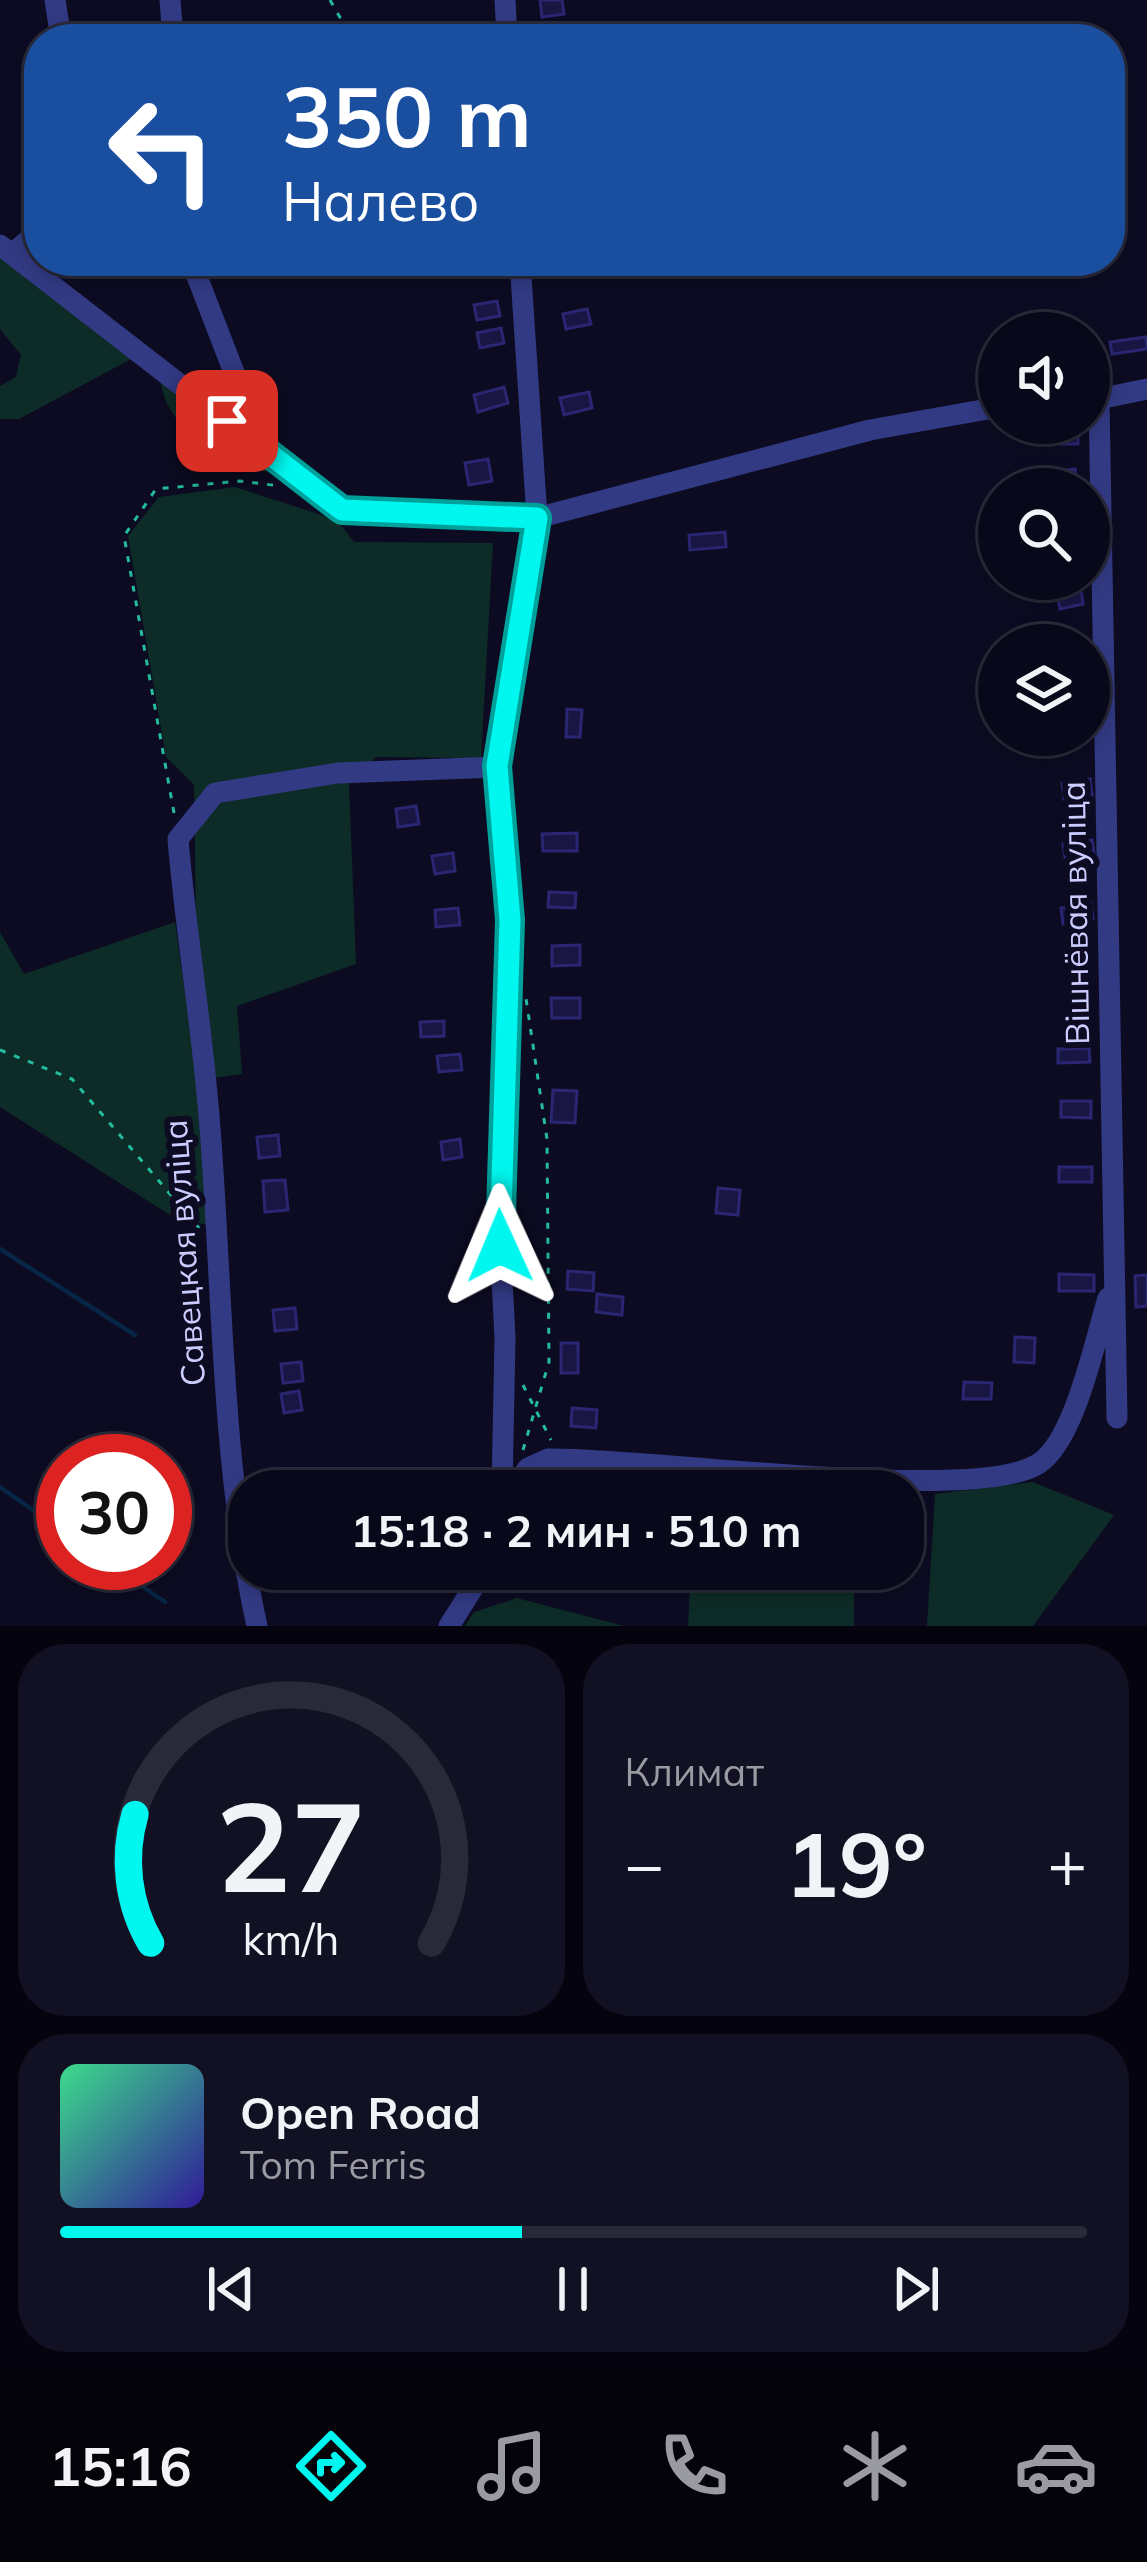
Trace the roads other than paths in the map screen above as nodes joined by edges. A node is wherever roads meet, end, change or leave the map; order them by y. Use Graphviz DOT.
graph roads {
  1 [pos="41,276"];
  2 [pos="197,276"];
  3 [pos="521,276"];
  4 [pos="1147,389"];
  5 [pos="1110,397"];
  6 [pos="978,411"];
  7 [pos="1095,444"];
  8 [pos="263,449"];
  9 [pos="537,518"];
  10 [pos="497,766"];
  11 [pos="1114,1280"];
  12 [pos="1117,1418"];
  13 [pos="507,1470"];
  14 [pos="526,1470"];
  15 [pos="747,1470"];
  16 [pos="924,1481"];
  17 [pos="472,1590"];
  18 [pos="257,1626"];
  19 [pos="449,1626"];
  1 -- 8 [label="street"];
  2 -- 8 [label="street"];
  3 -- 9 [label="street"];
  4 -- 5 [label="street"];
  6 -- 9 [label="street"];
  7 -- 11 [label="street, Вішнёвая вуліца"];
  8 -- 9 [label="street"];
  9 -- 10 [label="street"];
  10 -- 13 [label="street"];
  10 -- 18 [label="street, Савецкая вуліца"];
  11 -- 12 [label="street, Вішнёвая вуліца"];
  11 -- 16 [label="street, Вішнёвая вуліца"];
  14 -- 15 [label="street, Вішнёвая вуліца"];
  17 -- 19 [label="street"];
}
